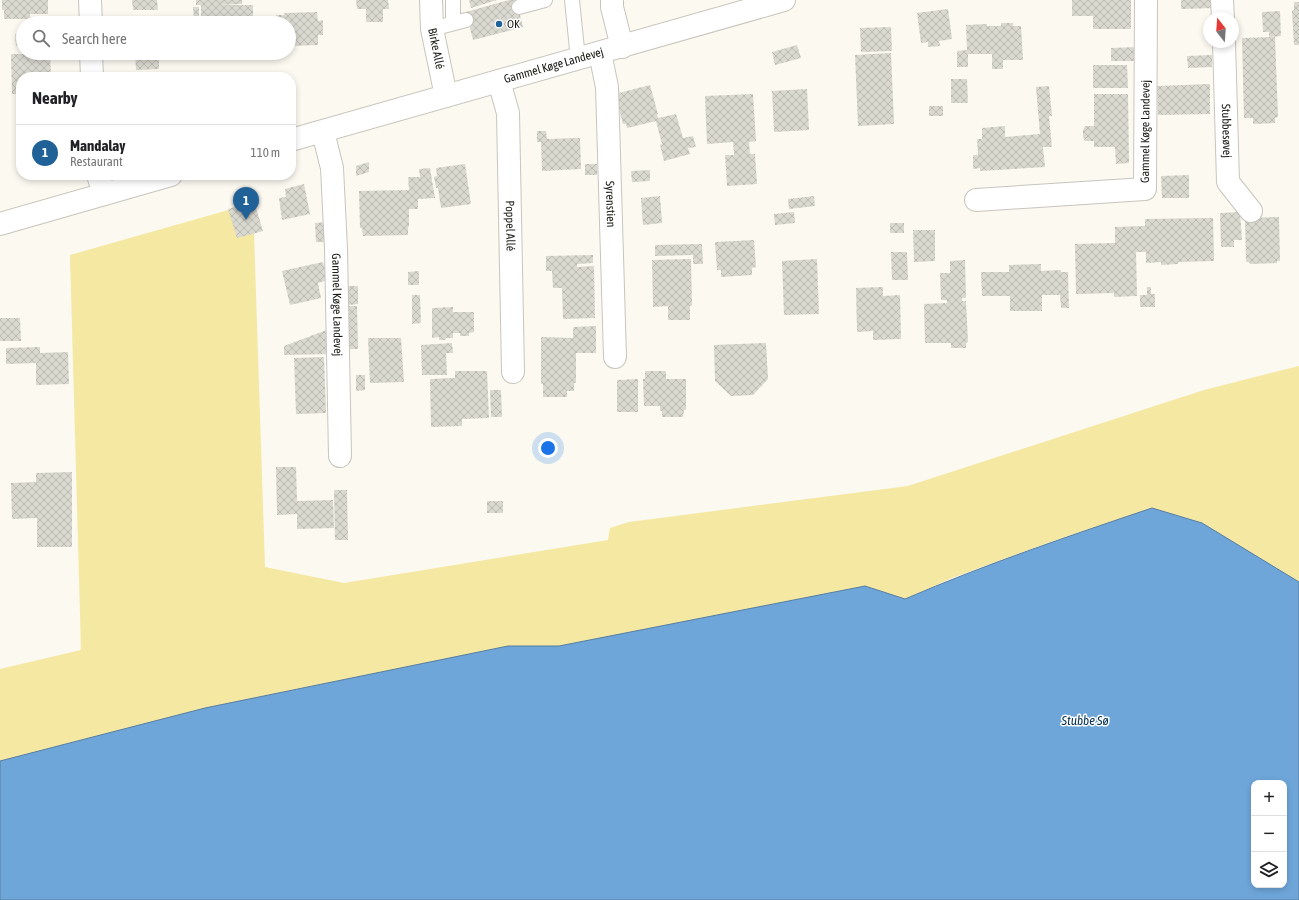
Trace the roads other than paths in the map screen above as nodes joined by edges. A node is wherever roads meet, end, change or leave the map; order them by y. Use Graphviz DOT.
graph roads {
  1 [pos="90,0"];
  2 [pos="431,0"];
  3 [pos="453,0"];
  4 [pos="545,0"];
  5 [pos="572,0"];
  6 [pos="612,0"];
  7 [pos="784,0"];
  8 [pos="1146,0"];
  9 [pos="1222,0"];
  10 [pos="520,7"];
  11 [pos="1223,12"];
  12 [pos="91,16"];
  13 [pos="450,24"];
  14 [pos="622,47"];
  15 [pos="1224,48"];
  16 [pos="600,53"];
  17 [pos="578,58"];
  18 [pos="91,60"];
  19 [pos="92,72"];
  20 [pos="499,81"];
  21 [pos="446,96"];
  22 [pos="323,132"];
  23 [pos="296,139"];
  24 [pos="136,180"];
  25 [pos="101,185"];
  26 [pos="976,200"];
  27 [pos="1252,212"];
  28 [pos="0,224"];
  29 [pos="615,357"];
  30 [pos="513,372"];
  31 [pos="340,456"];
  1 -- 12 [label="street"];
  2 -- 13 [label="street, Birke Allé"];
  3 -- 13 [label="lane"];
  4 -- 10 [label="lane"];
  5 -- 17 [label="lane"];
  6 -- 14 [label="street"];
  7 -- 14 [label="street, Gammel Køge Landevej"];
  8 -- 26 [label="street, Gammel Køge Landevej"];
  9 -- 11 [label="street"];
  13 -- 21 [label="street, Birke Allé"];
  14 -- 16 [label="street, Gammel Køge Landevej"];
  15 -- 27 [label="street, Stubbesøvej"];
  16 -- 17 [label="street, Gammel Køge Landevej"];
  16 -- 29 [label="street, Syrenstien"];
  17 -- 20 [label="street, Gammel Køge Landevej"];
  18 -- 19 [label="street"];
  20 -- 21 [label="street, Gammel Køge Landevej"];
  20 -- 30 [label="street, Poppel Allé"];
  21 -- 22 [label="street, Gammel Køge Landevej"];
  22 -- 23 [label="street, Gammel Køge Landevej"];
  22 -- 31 [label="street, Gammel Køge Landevej"];
  24 -- 25 [label="street"];
  25 -- 28 [label="street"];
}
